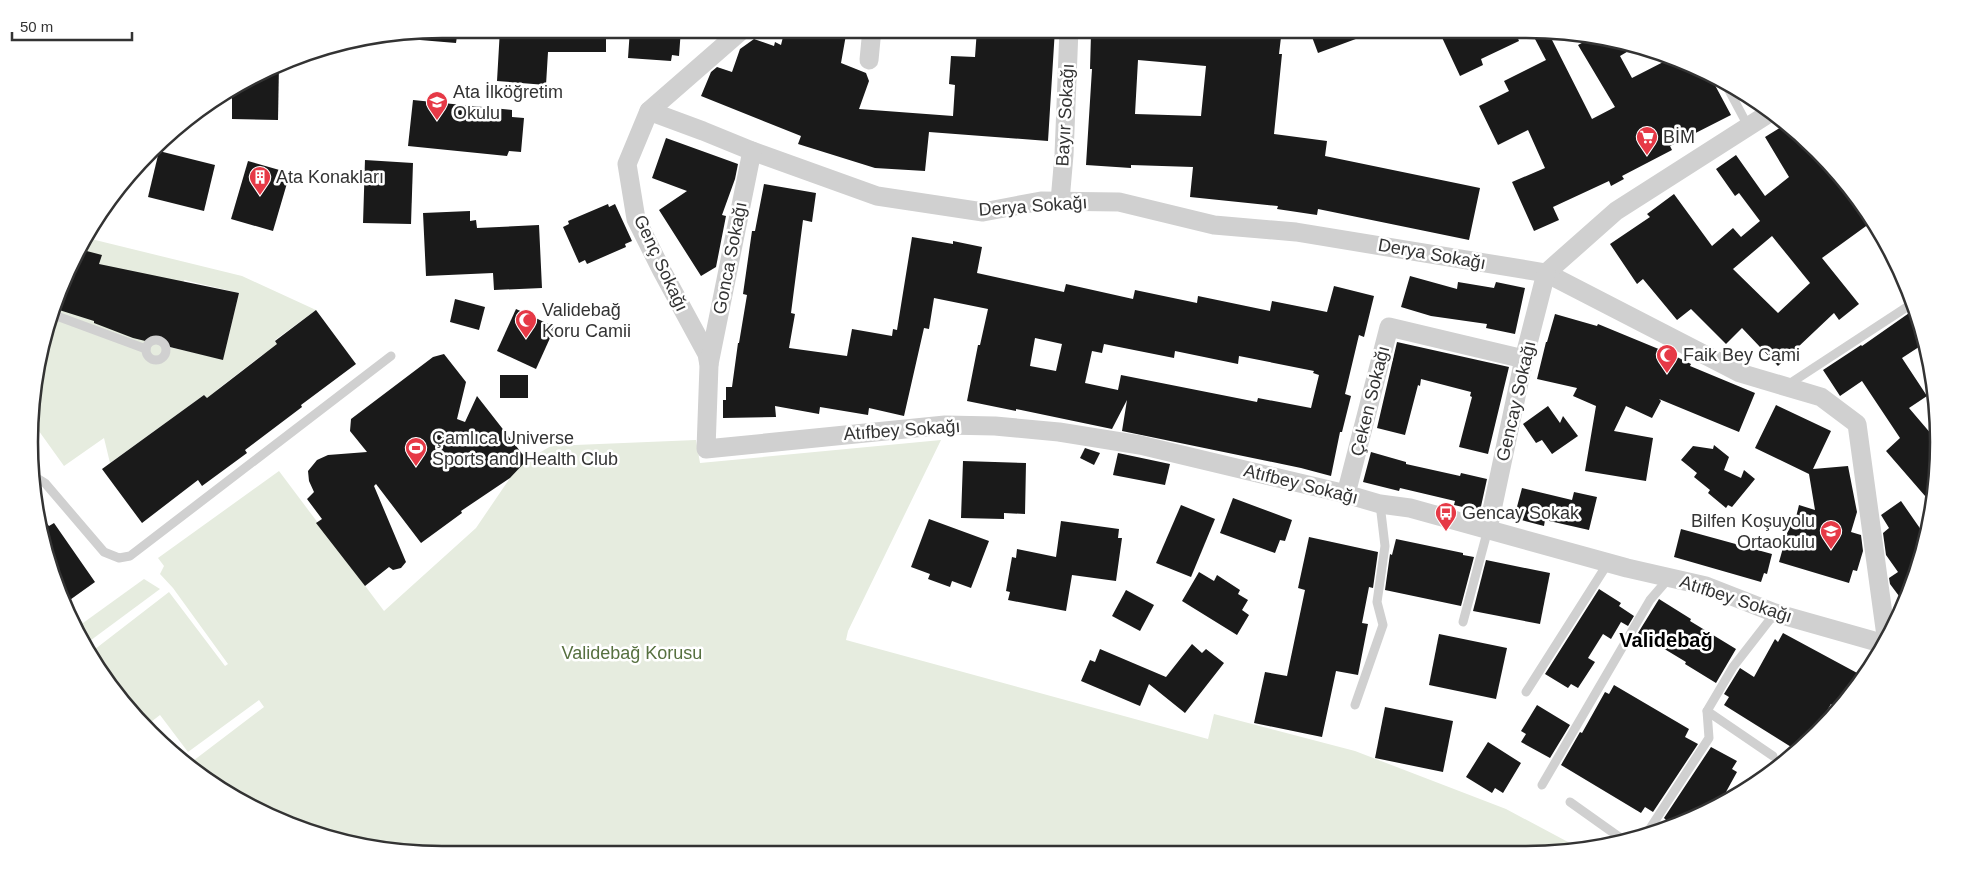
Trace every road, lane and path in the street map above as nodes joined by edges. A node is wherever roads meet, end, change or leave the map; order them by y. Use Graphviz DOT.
graph roads {
  1 [pos="733,38"];
  2 [pos="871,38"];
  3 [pos="1069,38"];
  4 [pos="869,60"];
  5 [pos="1731,94"];
  6 [pos="649,112"];
  7 [pos="1764,116"];
  8 [pos="1748,126"];
  9 [pos="752,151"];
  10 [pos="1060,201"];
  11 [pos="1546,273"];
  12 [pos="1906,307"];
  13 [pos="58,316"];
  14 [pos="146,349"];
  15 [pos="391,356"];
  16 [pos="1524,359"];
  17 [pos="709,365"];
  18 [pos="1786,386"];
  19 [pos="706,449"];
  20 [pos="39,480"];
  21 [pos="1346,494"];
  22 [pos="1380,504"];
  23 [pos="1488,529"];
  24 [pos="1608,562"];
  25 [pos="1669,578"];
  26 [pos="1775,614"];
  27 [pos="1463,622"];
  28 [pos="1885,626"];
  29 [pos="1876,641"];
  30 [pos="1526,692"];
  31 [pos="1355,705"];
  32 [pos="1708,711"];
  33 [pos="1773,756"];
  34 [pos="1542,785"];
  35 [pos="1570,802"];
  36 [pos="1652,825"];
  37 [pos="1617,835"];
  1 -- 6 [label="street, Genç Sokağı"];
  2 -- 4 [label="street"];
  3 -- 10 [label="street, Bayır Sokağı"];
  5 -- 8 [label="lane"];
  6 -- 9 [label="street, Derya Sokağı"];
  6 -- 17 [label="street, Genç Sokağı"];
  7 -- 8 [label="street"];
  8 -- 11 [label="street"];
  9 -- 10 [label="street, Derya Sokağı"];
  9 -- 17 [label="street, Gonca Sokağı"];
  10 -- 11 [label="street, Derya Sokağı"];
  11 -- 16 [label="street, Gencay Sokağı"];
  11 -- 18 [label="street, Derya Sokağı"];
  12 -- 18 [label="lane"];
  13 -- 14 [label="lane"];
  15 -- 20 [label="lane"];
  16 -- 21 [label="street, Çeken Sokağı"];
  16 -- 23 [label="street, Gencay Sokağı"];
  17 -- 19 [label="street, Genç Sokağı"];
  18 -- 28 [label="street, Derya Sokağı"];
  19 -- 21 [label="street, Atıfbey Sokağı"];
  21 -- 22 [label="street, Atıfbey Sokağı"];
  22 -- 23 [label="street, Atıfbey Sokağı"];
  22 -- 31 [label="lane"];
  23 -- 24 [label="street, Atıfbey Sokağı"];
  23 -- 27 [label="lane"];
  24 -- 25 [label="street, Atıfbey Sokağı"];
  24 -- 30 [label="lane"];
  25 -- 26 [label="street, Atıfbey Sokağı"];
  25 -- 34 [label="lane"];
  26 -- 29 [label="street, Atıfbey Sokağı"];
  26 -- 32 [label="lane"];
  32 -- 33 [label="lane"];
  32 -- 36 [label="lane"];
  35 -- 37 [label="lane"];
}
